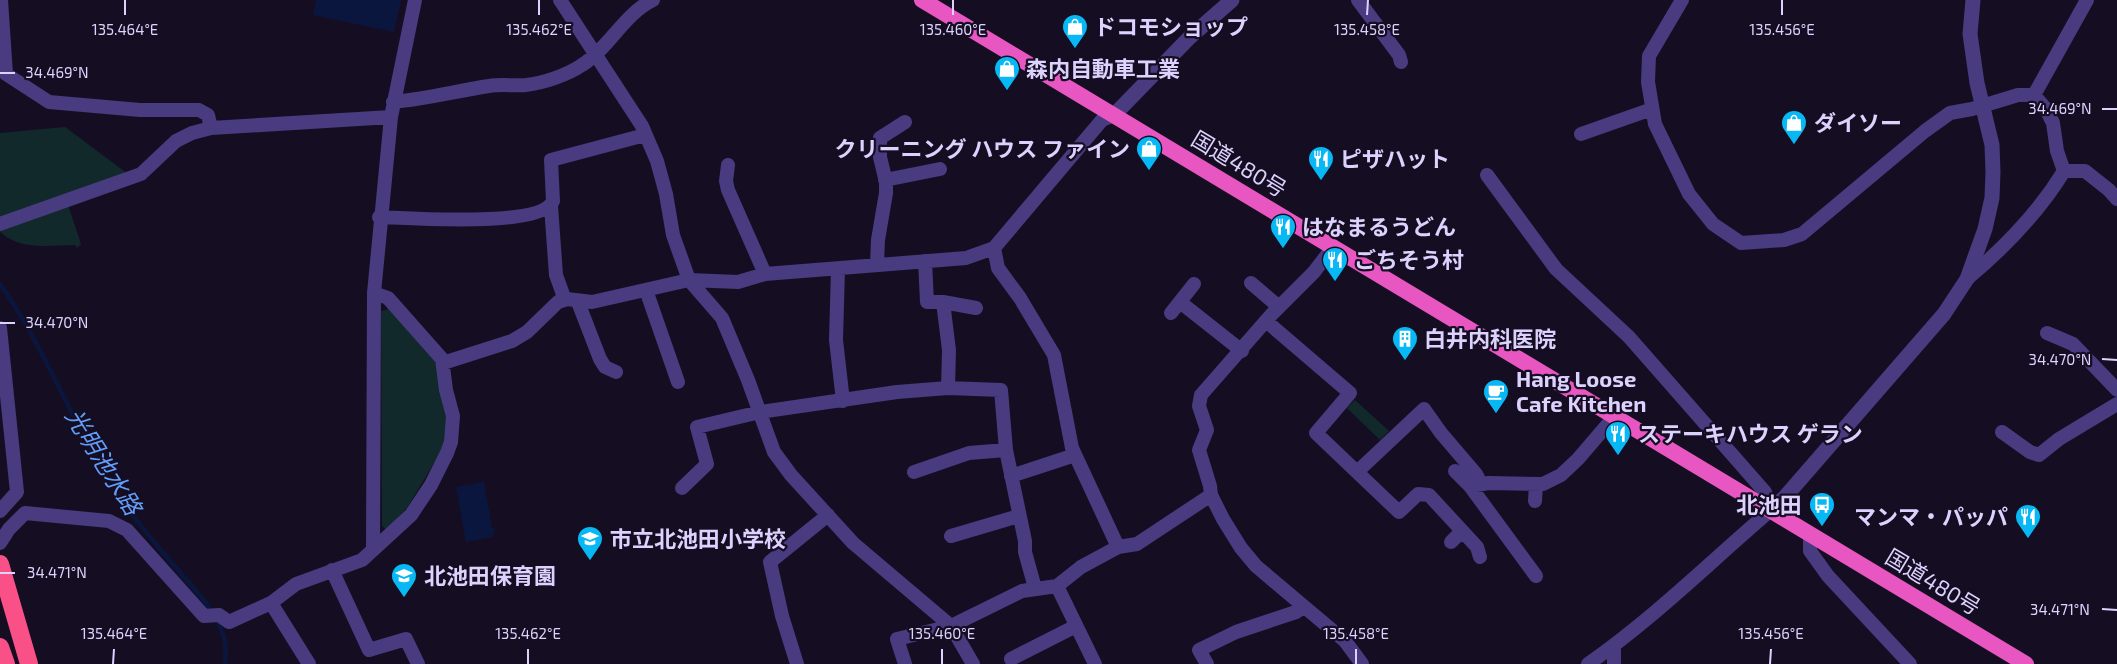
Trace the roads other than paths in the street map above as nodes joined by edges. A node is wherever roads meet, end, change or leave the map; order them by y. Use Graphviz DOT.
graph roads {
  1 [pos="1,0"];
  2 [pos="415,0"];
  3 [pos="560,0"];
  4 [pos="653,0"];
  5 [pos="922,0"];
  6 [pos="1232,0"];
  7 [pos="1358,0"];
  8 [pos="1682,0"];
  9 [pos="1973,0"];
  10 [pos="2087,0"];
  11 [pos="596,54"];
  12 [pos="1401,62"];
  13 [pos="2034,95"];
  14 [pos="393,102"];
  15 [pos="1983,106"];
  16 [pos="1652,109"];
  17 [pos="1114,115"];
  18 [pos="391,117"];
  19 [pos="905,122"];
  20 [pos="211,128"];
  21 [pos="1581,134"];
  22 [pos="645,135"];
  23 [pos="728,165"];
  24 [pos="940,169"];
  25 [pos="2064,171"];
  26 [pos="1487,175"];
  27 [pos="885,180"];
  28 [pos="2117,199"];
  29 [pos="551,206"];
  30 [pos="380,217"];
  31 [pos="0,224"];
  32 [pos="1333,247"];
  33 [pos="994,248"];
  34 [pos="926,261"];
  35 [pos="877,264"];
  36 [pos="838,269"];
  37 [pos="765,274"];
  38 [pos="1968,279"];
  39 [pos="689,280"];
  40 [pos="1251,283"];
  41 [pos="1194,284"];
  42 [pos="646,290"];
  43 [pos="374,293"];
  44 [pos="571,301"];
  45 [pos="943,302"];
  46 [pos="1279,307"];
  47 [pos="976,308"];
  48 [pos="1266,321"];
  49 [pos="0,328"];
  50 [pos="2047,333"];
  51 [pos="1242,351"];
  52 [pos="443,363"];
  53 [pos="616,372"];
  54 [pos="678,382"];
  55 [pos="948,388"];
  56 [pos="2117,390"];
  57 [pos="843,401"];
  58 [pos="2117,404"];
  59 [pos="760,412"];
  60 [pos="1614,417"];
  61 [pos="2002,432"];
  62 [pos="1006,450"];
  63 [pos="1075,455"];
  64 [pos="1358,471"];
  65 [pos="1455,471"];
  66 [pos="914,472"];
  67 [pos="1011,476"];
  68 [pos="1475,485"];
  69 [pos="1536,485"];
  70 [pos="682,488"];
  71 [pos="1211,495"];
  72 [pos="1535,501"];
  73 [pos="1771,510"];
  74 [pos="0,511"];
  75 [pos="828,515"];
  76 [pos="1019,516"];
  77 [pos="1462,531"];
  78 [pos="1810,534"];
  79 [pos="951,536"];
  80 [pos="1451,542"];
  81 [pos="0,543"];
  82 [pos="1118,547"];
  83 [pos="374,549"];
  84 [pos="1480,558"];
  85 [pos="0,564"];
  86 [pos="332,570"];
  87 [pos="1536,576"];
  88 [pos="1057,586"];
  89 [pos="1035,588"];
  90 [pos="271,603"];
  91 [pos="1303,607"];
  92 [pos="951,626"];
  93 [pos="1076,626"];
  94 [pos="1614,646"];
  95 [pos="0,647"];
  96 [pos="1011,659"];
  97 [pos="6,664"];
  98 [pos="29,664"];
  99 [pos="309,664"];
  100 [pos="418,664"];
  101 [pos="797,664"];
  102 [pos="906,664"];
  103 [pos="973,664"];
  104 [pos="1095,664"];
  105 [pos="1207,664"];
  106 [pos="1362,664"];
  107 [pos="1588,664"];
  108 [pos="1614,664"];
  109 [pos="1910,664"];
  110 [pos="2026,664"];
  1 -- 20 [label="street"];
  2 -- 14 [label="street"];
  3 -- 11 [label="street"];
  4 -- 11 [label="street"];
  5 -- 17 [label="highway, 国道480号"];
  6 -- 17 [label="street"];
  7 -- 12 [label="street"];
  8 -- 16 [label="street"];
  9 -- 15 [label="street"];
  10 -- 13 [label="street"];
  11 -- 14 [label="street"];
  11 -- 22 [label="street"];
  13 -- 15 [label="street"];
  13 -- 25 [label="street"];
  14 -- 18 [label="street"];
  15 -- 16 [label="street"];
  15 -- 38 [label="street"];
  16 -- 21 [label="street"];
  17 -- 32 [label="highway, 国道480号"];
  17 -- 33 [label="street"];
  18 -- 20 [label="street"];
  18 -- 30 [label="street"];
  19 -- 27 [label="street"];
  20 -- 31 [label="street"];
  22 -- 29 [label="street"];
  22 -- 39 [label="street"];
  23 -- 37 [label="street"];
  24 -- 27 [label="street"];
  25 -- 28 [label="street"];
  25 -- 38 [label="street"];
  26 -- 73 [label="street"];
  27 -- 35 [label="street"];
  29 -- 30 [label="street"];
  29 -- 44 [label="street"];
  30 -- 43 [label="street"];
  32 -- 46 [label="street"];
  32 -- 60 [label="highway, 国道480号"];
  33 -- 34 [label="street"];
  33 -- 63 [label="street"];
  34 -- 35 [label="street"];
  34 -- 45 [label="street"];
  35 -- 36 [label="street"];
  36 -- 37 [label="street"];
  36 -- 57 [label="street"];
  37 -- 39 [label="street"];
  38 -- 73 [label="street"];
  39 -- 42 [label="street"];
  39 -- 59 [label="street"];
  40 -- 46 [label="street"];
  41 -- 51 [label="street"];
  42 -- 44 [label="street"];
  42 -- 54 [label="street"];
  43 -- 52 [label="street"];
  43 -- 83 [label="street"];
  44 -- 52 [label="street"];
  44 -- 53 [label="street"];
  45 -- 47 [label="street"];
  45 -- 55 [label="street"];
  46 -- 48 [label="street"];
  48 -- 51 [label="street"];
  48 -- 64 [label="street"];
  49 -- 74 [label="street"];
  50 -- 56 [label="street"];
  51 -- 71 [label="street"];
  52 -- 83 [label="street"];
  55 -- 57 [label="street"];
  55 -- 62 [label="street"];
  57 -- 59 [label="street"];
  58 -- 61 [label="street"];
  59 -- 70 [label="street"];
  59 -- 75 [label="street"];
  60 -- 69 [label="street"];
  60 -- 73 [label="highway, 国道480号"];
  62 -- 66 [label="street"];
  62 -- 67 [label="street"];
  63 -- 67 [label="street"];
  63 -- 82 [label="street"];
  64 -- 68 [label="street"];
  64 -- 77 [label="street"];
  65 -- 68 [label="street"];
  67 -- 76 [label="street"];
  68 -- 69 [label="street"];
  68 -- 87 [label="street"];
  69 -- 72 [label="street"];
  71 -- 82 [label="street"];
  71 -- 91 [label="street"];
  73 -- 78 [label="highway, 国道480号"];
  73 -- 94 [label="street"];
  75 -- 92 [label="street"];
  75 -- 101 [label="street"];
  76 -- 79 [label="street"];
  76 -- 89 [label="street"];
  77 -- 80 [label="street"];
  77 -- 84 [label="street"];
  78 -- 109 [label="street"];
  78 -- 110 [label="highway, 国道480号"];
  81 -- 90 [label="street"];
  82 -- 88 [label="street"];
  83 -- 86 [label="street"];
  85 -- 98 [label="highway"];
  86 -- 90 [label="street"];
  86 -- 100 [label="street"];
  88 -- 89 [label="street"];
  88 -- 93 [label="street"];
  89 -- 92 [label="street"];
  90 -- 99 [label="street"];
  91 -- 105 [label="street"];
  91 -- 106 [label="street"];
  92 -- 102 [label="street"];
  92 -- 103 [label="street"];
  93 -- 96 [label="street"];
  93 -- 104 [label="street"];
  94 -- 107 [label="street"];
  94 -- 108 [label="street"];
  95 -- 97 [label="highway"];
}
